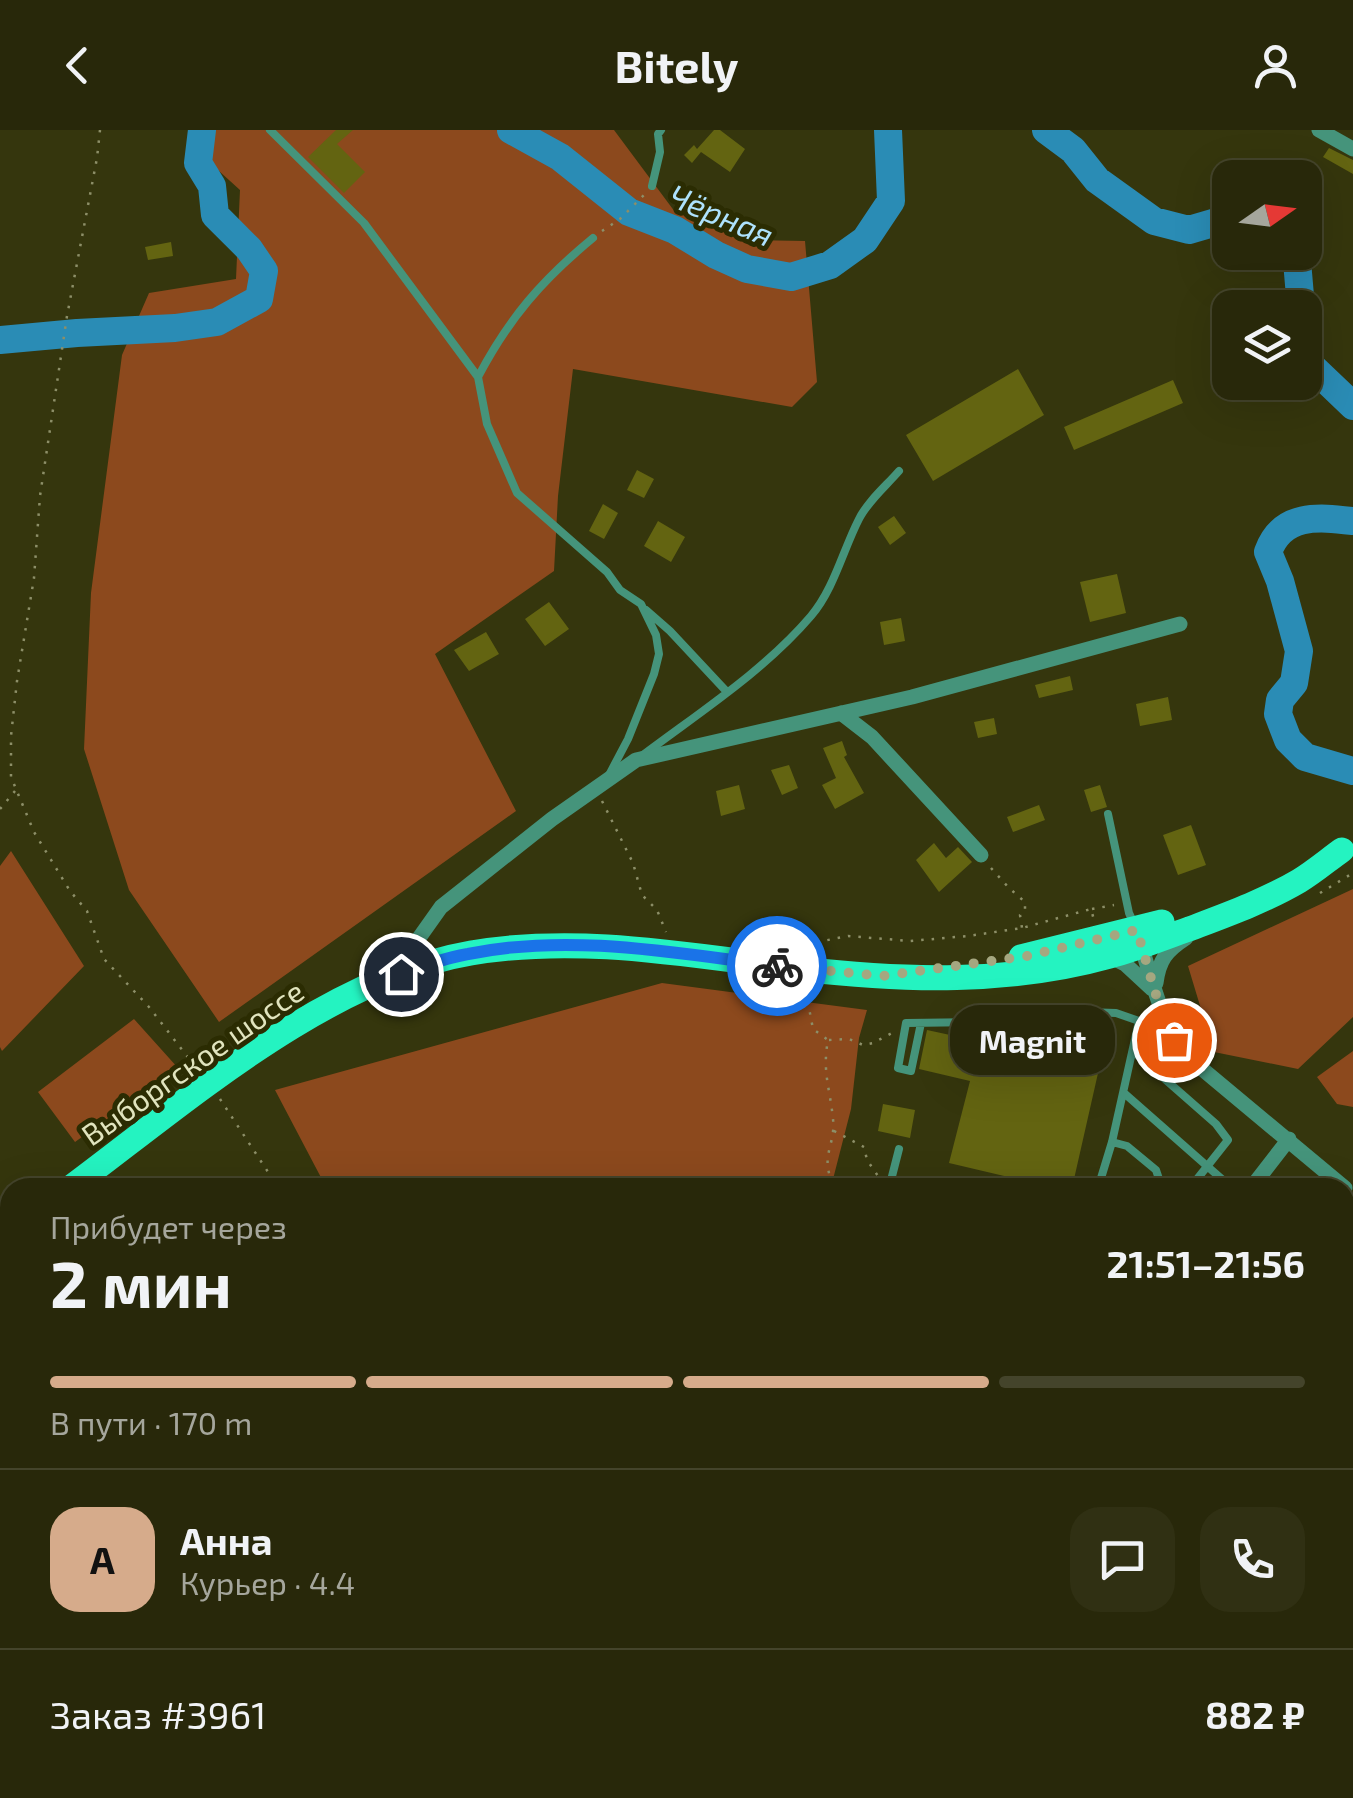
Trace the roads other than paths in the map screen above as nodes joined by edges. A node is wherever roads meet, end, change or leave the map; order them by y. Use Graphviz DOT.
graph roads {
  1 [pos="270,130"];
  2 [pos="661,130"];
  3 [pos="1319,130"];
  4 [pos="1353,148"];
  5 [pos="652,186"];
  6 [pos="593,238"];
  7 [pos="478,378"];
  8 [pos="898,471"];
  9 [pos="641,604"];
  10 [pos="1180,624"];
  11 [pos="727,692"];
  12 [pos="841,713"];
  13 [pos="636,760"];
  14 [pos="606,781"];
  15 [pos="1108,814"];
  16 [pos="1348,847"];
  17 [pos="981,855"];
  18 [pos="1215,919"];
  19 [pos="1139,938"];
  20 [pos="1109,956"];
  21 [pos="401,974"];
  22 [pos="883,976"];
  23 [pos="1155,992"];
  24 [pos="921,1023"];
  25 [pos="1134,1052"];
  26 [pos="1124,1093"];
  27 [pos="1289,1140"];
  28 [pos="1112,1142"];
  29 [pos="900,1149"];
  30 [pos="1208,1166"];
  31 [pos="83,1178"];
  32 [pos="891,1178"];
  33 [pos="1101,1178"];
  34 [pos="1159,1178"];
  35 [pos="1198,1178"];
  36 [pos="1221,1178"];
  37 [pos="1258,1178"];
  38 [pos="1333,1178"];
  1 -- 7 [label="lane"];
  2 -- 5 [label="lane"];
  3 -- 4 [label="street"];
  6 -- 7 [label="lane"];
  7 -- 9 [label="lane"];
  8 -- 11 [label="lane"];
  9 -- 11 [label="lane"];
  9 -- 14 [label="lane"];
  10 -- 12 [label="street"];
  11 -- 13 [label="lane"];
  12 -- 13 [label="street"];
  12 -- 17 [label="street"];
  13 -- 14 [label="street"];
  14 -- 21 [label="street"];
  15 -- 19 [label="lane"];
  16 -- 18 [label="main road, Выборгское шоссе"];
  16 -- 19 [label="main road, Выборгское шоссе"];
  18 -- 19 [label="main road, Выборгское шоссе"];
  18 -- 23 [label="street"];
  19 -- 20 [label="main road, Выборгское шоссе"];
  19 -- 22 [label="main road, Выборгское шоссе"];
  19 -- 23 [label="street"];
  20 -- 22 [label="main road, Выборгское шоссе"];
  20 -- 23 [label="street"];
  21 -- 22 [label="main road, Выборгское шоссе"];
  21 -- 31 [label="main road, Выборгское шоссе"];
  23 -- 27 [label="street"];
  24 -- 24 [label="lane"];
  24 -- 25 [label="lane"];
  25 -- 26 [label="lane"];
  25 -- 30 [label="lane"];
  26 -- 28 [label="lane"];
  26 -- 30 [label="lane"];
  27 -- 37 [label="street"];
  27 -- 38 [label="street"];
  28 -- 33 [label="lane"];
  28 -- 34 [label="lane"];
  29 -- 32 [label="lane"];
  30 -- 35 [label="lane"];
  30 -- 36 [label="lane"];
}
